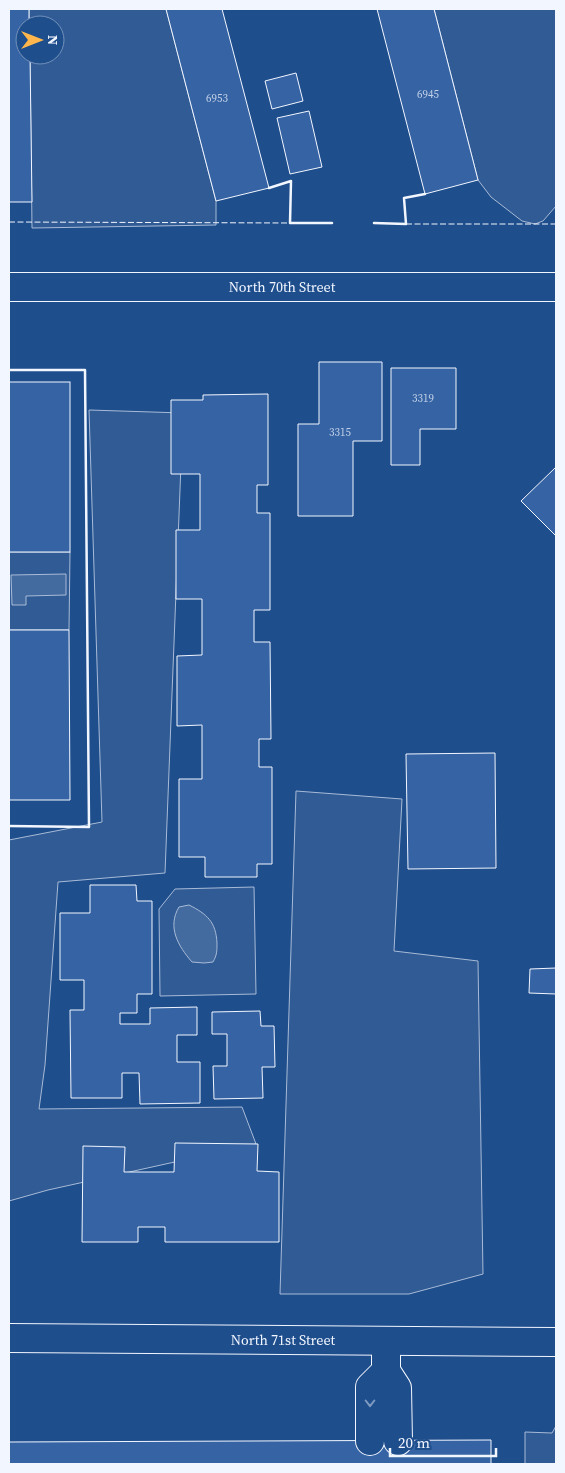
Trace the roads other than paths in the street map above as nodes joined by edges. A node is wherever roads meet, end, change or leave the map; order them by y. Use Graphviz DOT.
graph roads {
  1 [pos="9,287"];
  2 [pos="556,287"];
  3 [pos="9,1338"];
  4 [pos="386,1341"];
  5 [pos="556,1342"];
  6 [pos="386,1371"];
  7 [pos="370,1441"];
  8 [pos="398,1441"];
  1 -- 2 [label="street, North 70th Street"];
  3 -- 4 [label="street, North 71st Street"];
  4 -- 5 [label="street, North 71st Street"];
  4 -- 6 [label="street"];
  6 -- 7 [label="street, one-way"];
  6 -- 8 [label="street"];
}
